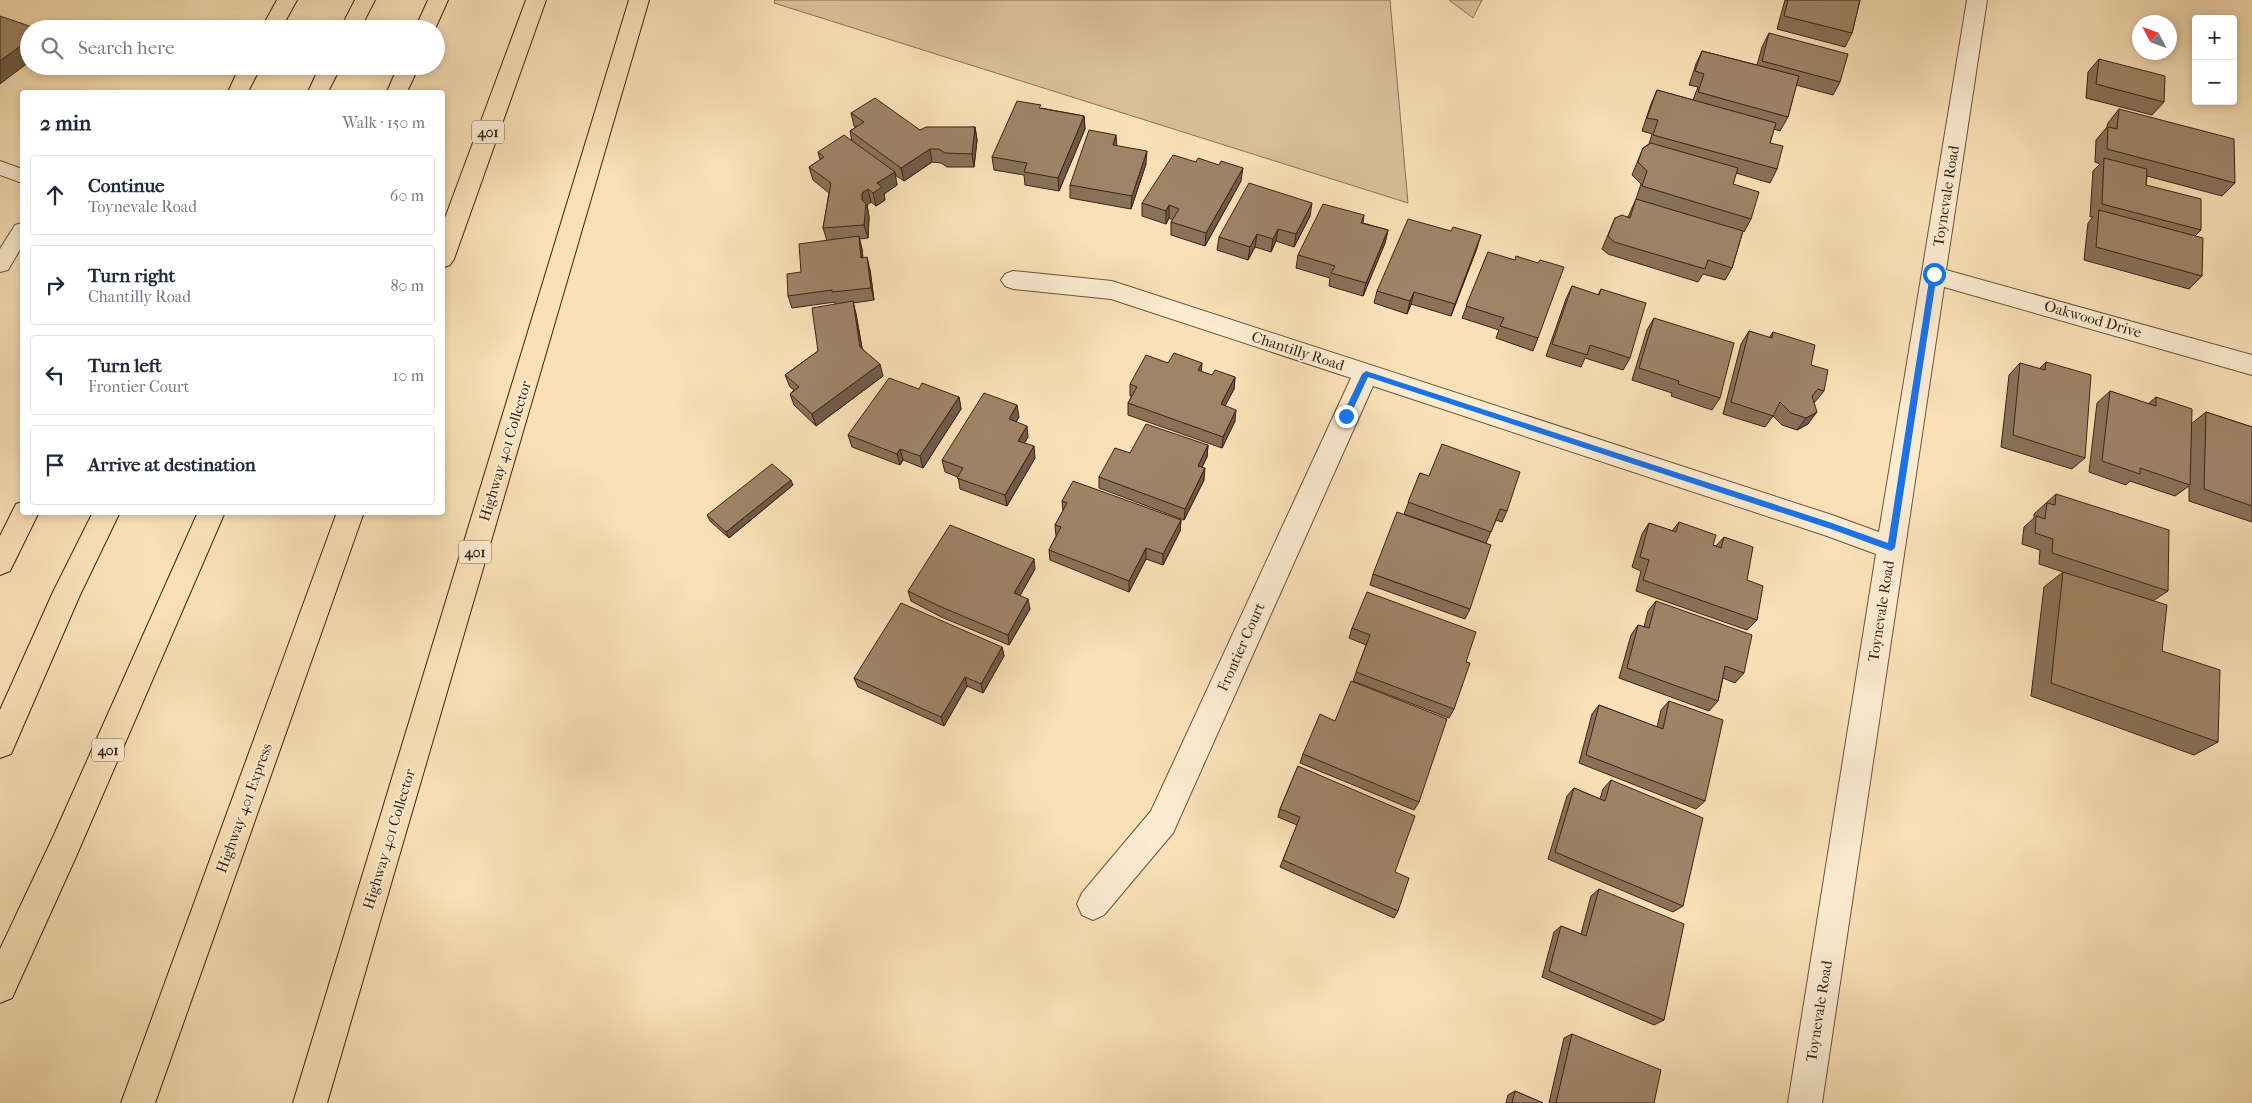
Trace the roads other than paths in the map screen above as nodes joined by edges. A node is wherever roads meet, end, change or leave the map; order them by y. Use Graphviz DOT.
graph roads {
  1 [pos="287,0"];
  2 [pos="365,0"];
  3 [pos="438,0"];
  4 [pos="536,0"];
  5 [pos="639,0"];
  6 [pos="1977,0"];
  7 [pos="277,20"];
  8 [pos="355,20"];
  9 [pos="430,20"];
  10 [pos="246,75"];
  11 [pos="326,75"];
  12 [pos="405,75"];
  13 [pos="239,90"];
  14 [pos="319,90"];
  15 [pos="398,90"];
  16 [pos="0,168"];
  17 [pos="20,175"];
  18 [pos="20,233"];
  19 [pos="445,251"];
  20 [pos="0,265"];
  21 [pos="1934,274"];
  22 [pos="1013,280"];
  23 [pos="2252,365"];
  24 [pos="1366,374"];
  25 [pos="24,515"];
  26 [pos="106,515"];
  27 [pos="211,515"];
  28 [pos="350,515"];
  29 [pos="1891,548"];
  30 [pos="0,563"];
  31 [pos="0,744"];
  32 [pos="1093,904"];
  33 [pos="0,986"];
  34 [pos="138,1103"];
  35 [pos="310,1103"];
  36 [pos="1805,1103"];
  1 -- 7 [label="highway"];
  2 -- 8 [label="highway"];
  3 -- 9 [label="highway"];
  4 -- 19 [label="highway, 401"];
  5 -- 35 [label="highway, Highway 401 Collector / 401"];
  6 -- 21 [label="street, Toynevale Road"];
  10 -- 13 [label="highway"];
  11 -- 14 [label="highway"];
  12 -- 15 [label="highway"];
  16 -- 17 [label="lane"];
  18 -- 20 [label="lane"];
  21 -- 23 [label="street, Oakwood Drive"];
  21 -- 29 [label="street, Toynevale Road"];
  22 -- 24 [label="street, Chantilly Road"];
  24 -- 29 [label="street, Chantilly Road"];
  24 -- 32 [label="street, Frontier Court"];
  25 -- 30 [label="highway"];
  26 -- 31 [label="highway"];
  27 -- 33 [label="highway, 401"];
  28 -- 34 [label="highway, Highway 401 Express"];
  29 -- 36 [label="street, Toynevale Road"];
}
